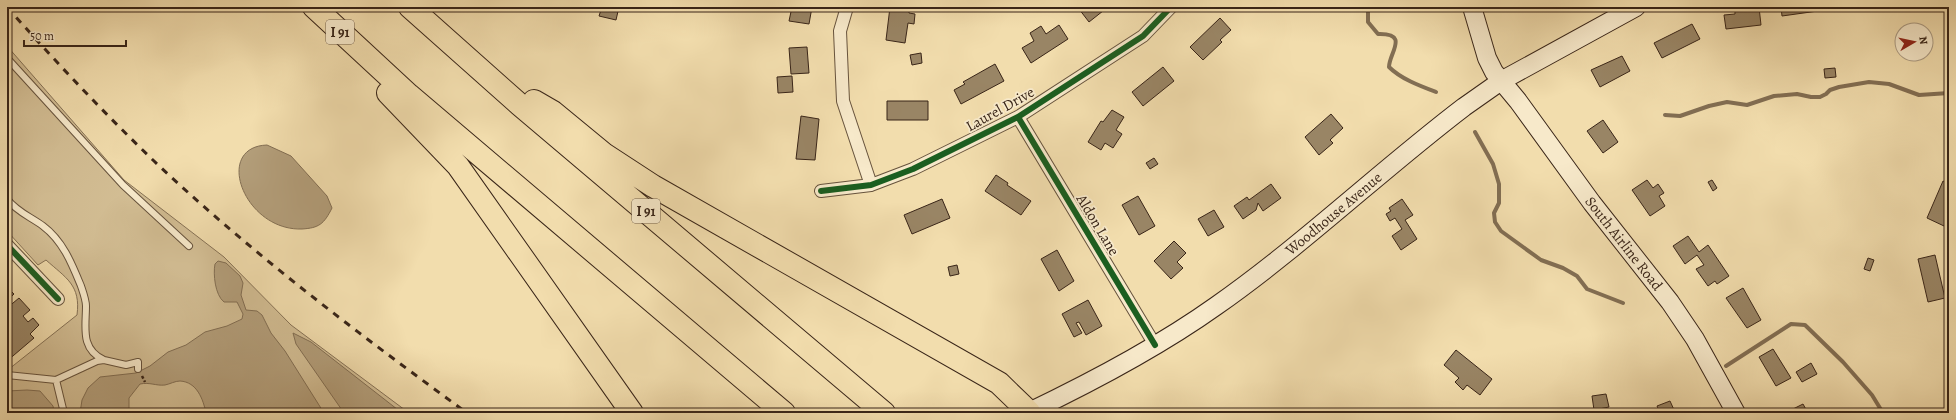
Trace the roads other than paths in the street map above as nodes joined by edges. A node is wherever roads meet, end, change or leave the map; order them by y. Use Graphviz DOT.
graph roads {
  1 [pos="314,7"];
  2 [pos="410,7"];
  3 [pos="847,7"];
  4 [pos="1171,7"];
  5 [pos="1472,7"];
  6 [pos="1636,7"];
  7 [pos="367,57"];
  8 [pos="7,58"];
  9 [pos="1501,81"];
  10 [pos="501,88"];
  11 [pos="1018,117"];
  12 [pos="871,186"];
  13 [pos="821,191"];
  14 [pos="7,199"];
  15 [pos="7,245"];
  16 [pos="190,246"];
  17 [pos="58,299"];
  18 [pos="1155,346"];
  19 [pos="104,360"];
  20 [pos="138,368"];
  21 [pos="7,375"];
  22 [pos="56,380"];
  23 [pos="1028,412"];
  24 [pos="64,413"];
  25 [pos="632,413"];
  26 [pos="784,413"];
  27 [pos="884,413"];
  28 [pos="1736,413"];
  1 -- 7 [label="highway, I 91"];
  2 -- 10 [label="highway, I 91"];
  3 -- 12 [label="street"];
  4 -- 11 [label="street, Laurel Drive"];
  5 -- 9 [label="main road, South Airline Road"];
  6 -- 9 [label="main road, Woodhouse Avenue"];
  7 -- 25 [label="highway"];
  7 -- 26 [label="highway, I 91"];
  8 -- 16 [label="lane"];
  9 -- 18 [label="main road, Woodhouse Avenue"];
  9 -- 28 [label="main road, South Airline Road"];
  10 -- 23 [label="highway"];
  10 -- 27 [label="highway, I 91"];
  11 -- 12 [label="street, Laurel Drive"];
  11 -- 18 [label="street, Aldon Lane"];
  12 -- 13 [label="street, Laurel Drive"];
  14 -- 19 [label="lane"];
  15 -- 17 [label="street"];
  18 -- 23 [label="main road, Woodhouse Avenue"];
  19 -- 20 [label="lane"];
  19 -- 22 [label="lane"];
  21 -- 22 [label="lane"];
  22 -- 24 [label="lane"];
}
